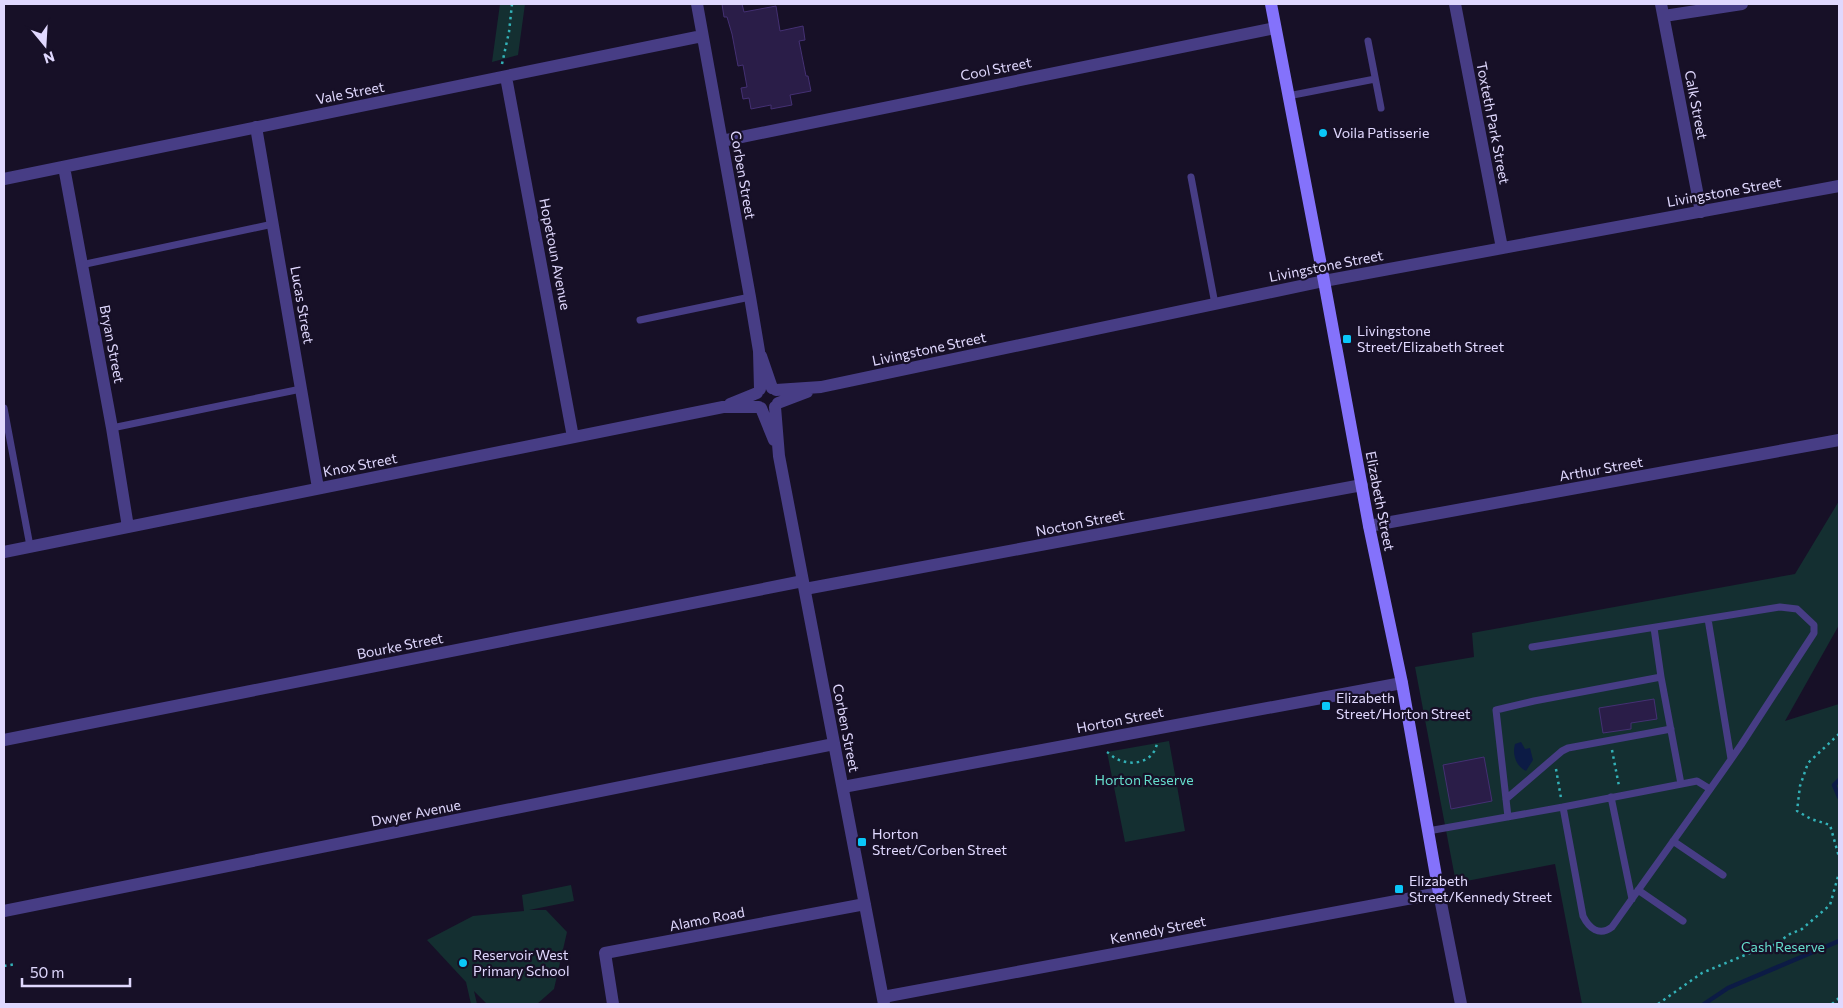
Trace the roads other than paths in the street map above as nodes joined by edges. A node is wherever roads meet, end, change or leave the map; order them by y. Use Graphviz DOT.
graph roads {
  1 [pos="697,4"];
  2 [pos="1271,4"];
  3 [pos="1455,4"];
  4 [pos="1742,4"];
  5 [pos="1663,10"];
  6 [pos="1275,28"];
  7 [pos="702,36"];
  8 [pos="1368,41"];
  9 [pos="501,78"];
  10 [pos="1375,79"];
  11 [pos="1288,96"];
  12 [pos="1381,108"];
  13 [pos="256,127"];
  14 [pos="722,141"];
  15 [pos="64,167"];
  16 [pos="1191,177"];
  17 [pos="4,179"];
  18 [pos="1839,186"];
  19 [pos="1701,212"];
  20 [pos="273,224"];
  21 [pos="1502,248"];
  22 [pos="81,264"];
  23 [pos="1324,281"];
  24 [pos="750,297"];
  25 [pos="1215,304"];
  26 [pos="640,320"];
  27 [pos="301,389"];
  28 [pos="770,395"];
  29 [pos="723,407"];
  30 [pos="761,407"];
  31 [pos="4,408"];
  32 [pos="112,428"];
  33 [pos="573,437"];
  34 [pos="1839,440"];
  35 [pos="779,456"];
  36 [pos="1362,485"];
  37 [pos="318,488"];
  38 [pos="1369,526"];
  39 [pos="128,527"];
  40 [pos="30,546"];
  41 [pos="4,552"];
  42 [pos="804,585"];
  43 [pos="1708,619"];
  44 [pos="1654,628"];
  45 [pos="1532,647"];
  46 [pos="1661,678"];
  47 [pos="1402,683"];
  48 [pos="1671,729"];
  49 [pos="4,740"];
  50 [pos="834,744"];
  51 [pos="1731,759"];
  52 [pos="1681,784"];
  53 [pos="843,787"];
  54 [pos="1710,789"];
  55 [pos="1611,797"];
  56 [pos="1506,800"];
  57 [pos="1563,806"];
  58 [pos="1508,817"];
  59 [pos="1428,831"];
  60 [pos="1673,841"];
  61 [pos="1724,876"];
  62 [pos="1638,890"];
  63 [pos="1439,893"];
  64 [pos="1632,899"];
  65 [pos="865,904"];
  66 [pos="4,912"];
  67 [pos="1683,921"];
  68 [pos="884,1001"];
  69 [pos="613,1004"];
  70 [pos="1461,1004"];
  1 -- 7 [label="street, Corben Street"];
  2 -- 6 [label="street, Elizabeth Street"];
  3 -- 21 [label="street, Toxteth Park Street"];
  4 -- 5 [label="street"];
  5 -- 19 [label="street, Calk Street"];
  6 -- 11 [label="street, Elizabeth Street"];
  6 -- 14 [label="street, Cool Street"];
  7 -- 9 [label="street, Vale Street"];
  7 -- 14 [label="street, Corben Street"];
  8 -- 10 [label="lane"];
  9 -- 13 [label="street, Vale Street"];
  9 -- 33 [label="street, Hopetoun Avenue"];
  10 -- 11 [label="lane"];
  10 -- 12 [label="lane"];
  11 -- 23 [label="street, Elizabeth Street"];
  13 -- 15 [label="street, Vale Street"];
  13 -- 20 [label="street, Lucas Street"];
  14 -- 24 [label="street, Corben Street"];
  15 -- 17 [label="street, Vale Street"];
  15 -- 22 [label="street, Bryan Street"];
  16 -- 25 [label="lane"];
  18 -- 19 [label="street, Livingstone Street"];
  19 -- 21 [label="street, Livingstone Street"];
  20 -- 22 [label="lane"];
  20 -- 27 [label="street, Lucas Street"];
  21 -- 23 [label="street, Livingstone Street"];
  22 -- 32 [label="street, Bryan Street"];
  23 -- 25 [label="street, Livingstone Street"];
  23 -- 36 [label="street, Elizabeth Street"];
  24 -- 26 [label="lane"];
  24 -- 28 [label="street, Corben Street"];
  25 -- 28 [label="street, Livingstone Street"];
  27 -- 32 [label="lane"];
  27 -- 37 [label="street, Lucas Street"];
  28 -- 29 [label="street, Knox Street"];
  28 -- 30 [label="street, Corben Street"];
  28 -- 35 [label="street, Corben Street"];
  29 -- 30 [label="street, Knox Street"];
  29 -- 33 [label="street, Knox Street"];
  30 -- 35 [label="street, Corben Street"];
  31 -- 40 [label="lane"];
  32 -- 39 [label="street, Bryan Street"];
  33 -- 37 [label="street, Knox Street"];
  34 -- 38 [label="street, Arthur Street"];
  35 -- 42 [label="street, Corben Street"];
  36 -- 38 [label="street, Elizabeth Street"];
  36 -- 42 [label="street, Nocton Street"];
  37 -- 39 [label="street, Knox Street"];
  38 -- 47 [label="street, Elizabeth Street"];
  39 -- 40 [label="street, Knox Street"];
  40 -- 41 [label="street, Knox Street"];
  42 -- 49 [label="street, Bourke Street"];
  42 -- 50 [label="street, Corben Street"];
  43 -- 44 [label="lane"];
  43 -- 51 [label="lane"];
  43 -- 51 [label="lane"];
  44 -- 45 [label="lane"];
  44 -- 46 [label="lane"];
  46 -- 48 [label="lane"];
  46 -- 56 [label="lane"];
  47 -- 53 [label="street, Horton Street"];
  47 -- 59 [label="street, Elizabeth Street"];
  48 -- 52 [label="lane"];
  48 -- 56 [label="lane"];
  50 -- 53 [label="street, Corben Street"];
  50 -- 66 [label="street, Dwyer Avenue"];
  51 -- 54 [label="lane"];
  52 -- 54 [label="lane"];
  52 -- 55 [label="lane"];
  53 -- 65 [label="street, Corben Street"];
  54 -- 60 [label="lane"];
  55 -- 57 [label="lane"];
  55 -- 64 [label="lane"];
  56 -- 58 [label="lane"];
  57 -- 58 [label="lane"];
  57 -- 64 [label="lane"];
  58 -- 59 [label="lane"];
  59 -- 63 [label="street, Elizabeth Street"];
  60 -- 61 [label="lane"];
  60 -- 62 [label="lane"];
  62 -- 64 [label="lane"];
  62 -- 67 [label="lane"];
  63 -- 68 [label="street, Kennedy Street"];
  63 -- 70 [label="street, Elizabeth Street"];
  65 -- 68 [label="street, Corben Street"];
  65 -- 69 [label="street, Alamo Road"];
}
